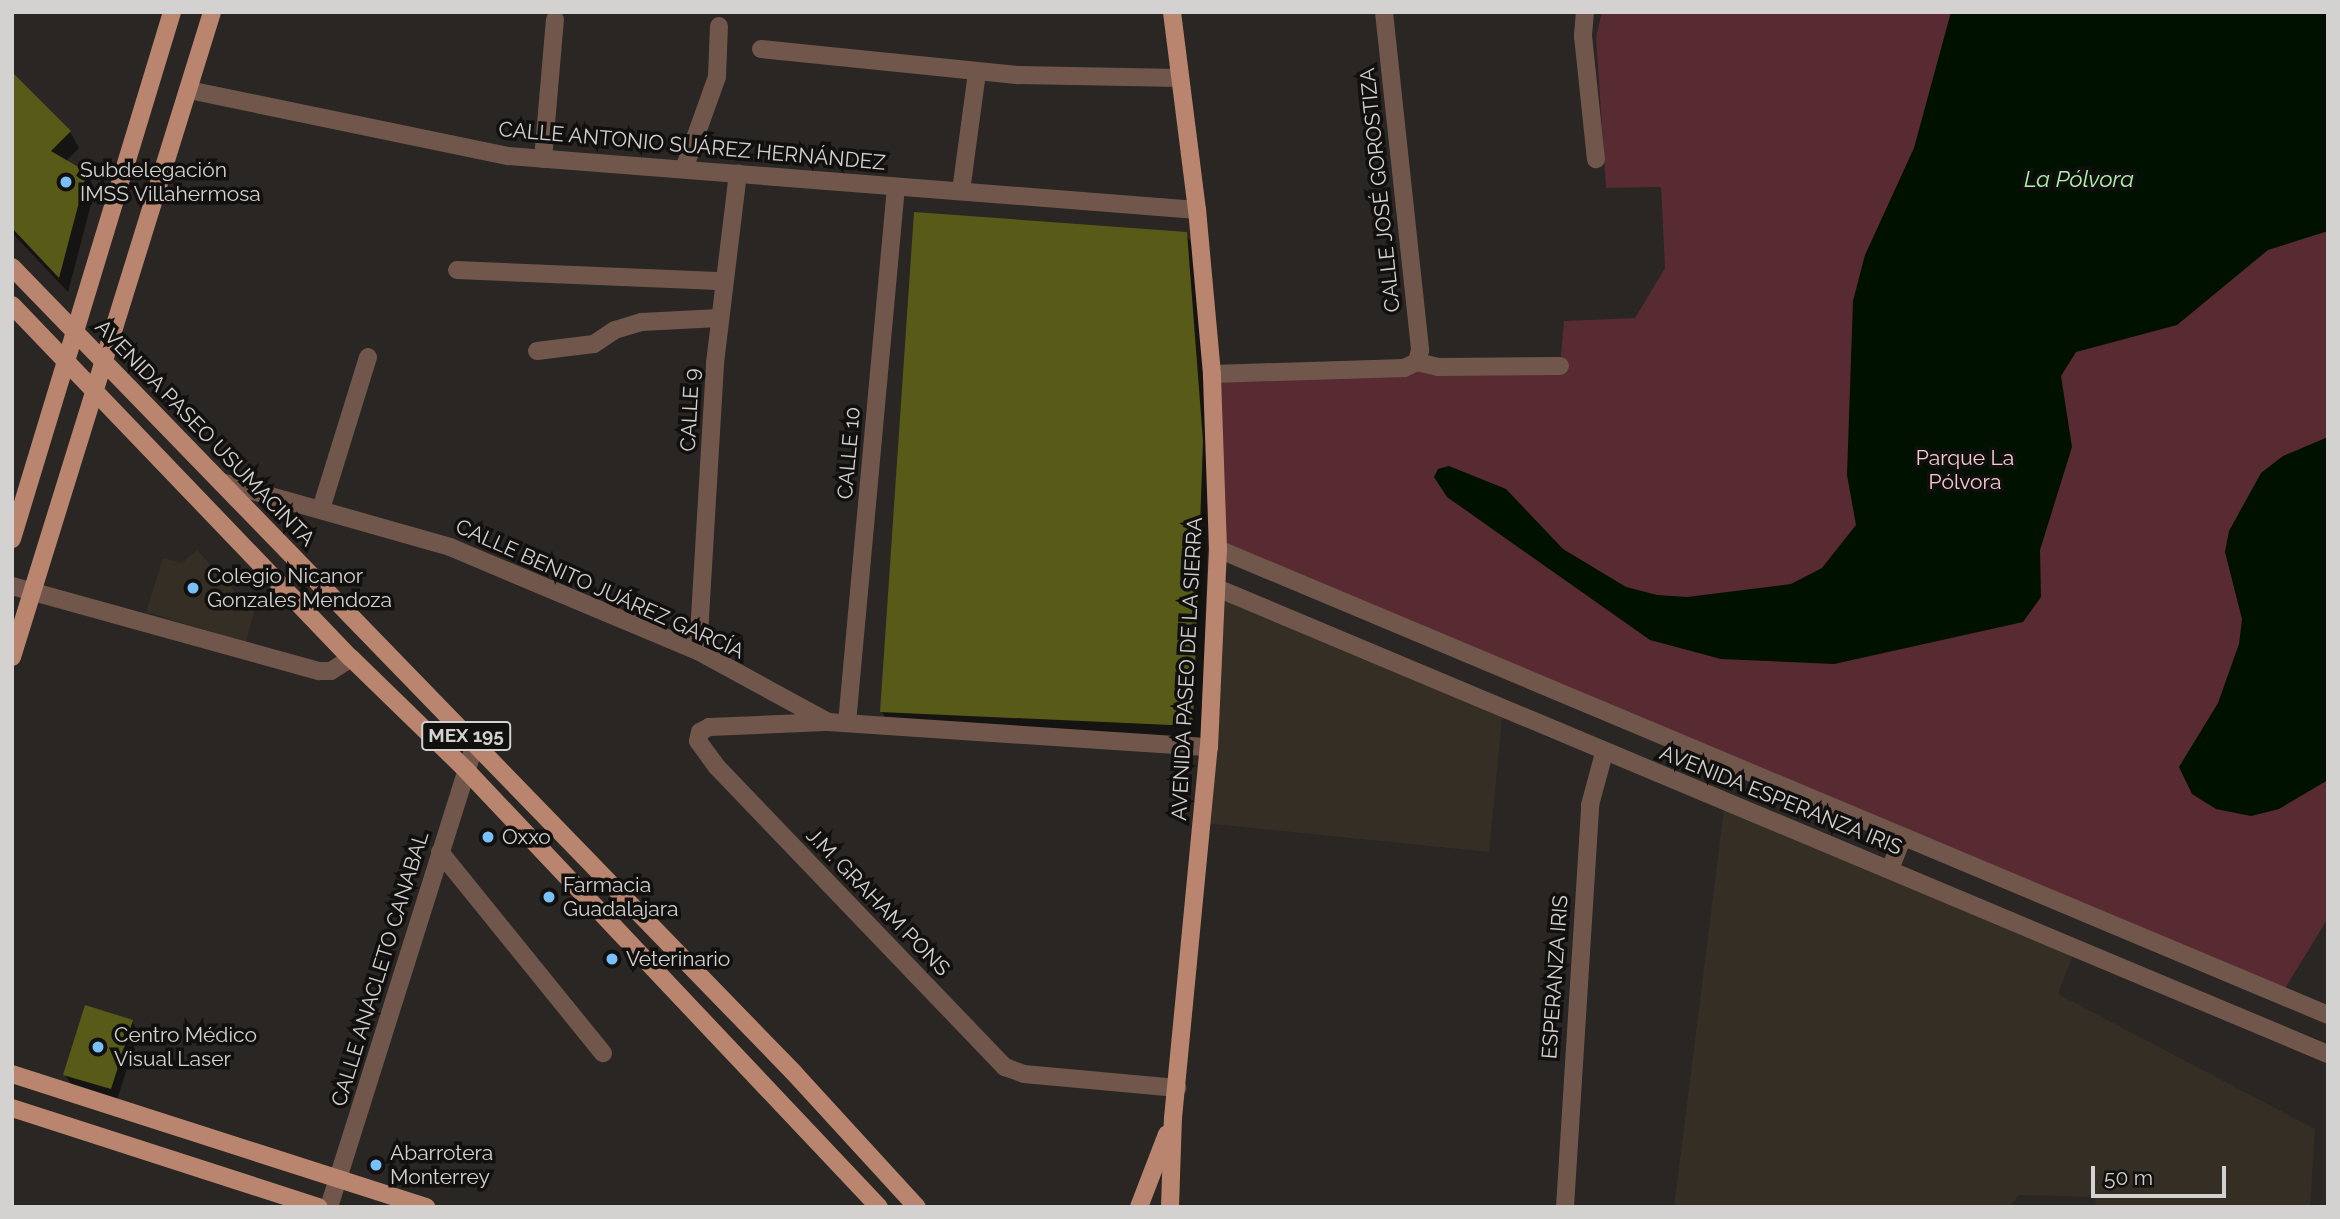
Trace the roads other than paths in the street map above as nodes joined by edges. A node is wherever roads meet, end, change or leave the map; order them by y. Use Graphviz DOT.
graph roads {
  1 [pos="172,12"];
  2 [pos="212,12"];
  3 [pos="1172,12"];
  4 [pos="1384,12"];
  5 [pos="1586,12"];
  6 [pos="555,20"];
  7 [pos="719,26"];
  8 [pos="761,49"];
  9 [pos="977,72"];
  10 [pos="1180,78"];
  11 [pos="189,90"];
  12 [pos="543,159"];
  13 [pos="1596,159"];
  14 [pos="684,169"];
  15 [pos="738,173"];
  16 [pos="896,187"];
  17 [pos="961,191"];
  18 [pos="1198,210"];
  19 [pos="12,267"];
  20 [pos="457,270"];
  21 [pos="724,281"];
  22 [pos="12,305"];
  23 [pos="719,318"];
  24 [pos="78,333"];
  25 [pos="537,351"];
  26 [pos="368,357"];
  27 [pos="104,362"];
  28 [pos="1417,362"];
  29 [pos="68,364"];
  30 [pos="1560,366"];
  31 [pos="1212,374"];
  32 [pos="94,391"];
  33 [pos="221,482"];
  34 [pos="321,509"];
  35 [pos="12,539"];
  36 [pos="1218,549"];
  37 [pos="12,586"];
  38 [pos="1217,588"];
  39 [pos="32,591"];
  40 [pos="698,651"];
  41 [pos="12,657"];
  42 [pos="351,658"];
  43 [pos="828,722"];
  44 [pos="847,723"];
  45 [pos="475,745"];
  46 [pos="1209,747"];
  47 [pos="1604,753"];
  48 [pos="466,770"];
  49 [pos="1903,836"];
  50 [pos="440,852"];
  51 [pos="1890,869"];
  52 [pos="2328,1014"];
  53 [pos="603,1053"];
  54 [pos="2328,1054"];
  55 [pos="12,1074"];
  56 [pos="1177,1088"];
  57 [pos="12,1108"];
  58 [pos="1173,1118"];
  59 [pos="337,1181"];
  60 [pos="318,1207"];
  61 [pos="329,1207"];
  62 [pos="425,1207"];
  63 [pos="879,1207"];
  64 [pos="917,1207"];
  65 [pos="1139,1207"];
  66 [pos="1170,1207"];
  67 [pos="1565,1207"];
  1 -- 24 [label="main road"];
  2 -- 11 [label="main road"];
  3 -- 10 [label="main road, AVENIDA PASEO DE LA SIERRA"];
  4 -- 28 [label="street, CALLE JOSÉ GOROSTIZA"];
  5 -- 13 [label="street"];
  6 -- 12 [label="street"];
  7 -- 14 [label="street"];
  8 -- 9 [label="street"];
  9 -- 10 [label="street"];
  9 -- 17 [label="street"];
  10 -- 18 [label="main road, AVENIDA PASEO DE LA SIERRA"];
  11 -- 12 [label="street, CALLE ANTONIO SUÁREZ HERNÁNDEZ"];
  11 -- 27 [label="main road"];
  12 -- 14 [label="street, CALLE ANTONIO SUÁREZ HERNÁNDEZ"];
  14 -- 15 [label="street, CALLE ANTONIO SUÁREZ HERNÁNDEZ"];
  15 -- 16 [label="street, CALLE ANTONIO SUÁREZ HERNÁNDEZ"];
  15 -- 21 [label="street, CALLE 9"];
  16 -- 17 [label="street, CALLE ANTONIO SUÁREZ HERNÁNDEZ"];
  16 -- 44 [label="street, CALLE 10"];
  17 -- 18 [label="street, CALLE ANTONIO SUÁREZ HERNÁNDEZ"];
  18 -- 31 [label="main road, AVENIDA PASEO DE LA SIERRA"];
  19 -- 24 [label="main road, AVENIDA PASEO USUMACINTA / MEX 195"];
  20 -- 21 [label="street"];
  21 -- 23 [label="street, CALLE 9"];
  22 -- 29 [label="main road, MEX 195"];
  23 -- 25 [label="street"];
  23 -- 40 [label="street, CALLE 9"];
  24 -- 27 [label="main road, AVENIDA PASEO USUMACINTA / MEX 195"];
  24 -- 29 [label="main road"];
  26 -- 34 [label="street"];
  27 -- 32 [label="main road"];
  27 -- 33 [label="main road, AVENIDA PASEO USUMACINTA / MEX 195"];
  28 -- 30 [label="street"];
  28 -- 31 [label="street"];
  29 -- 32 [label="main road, MEX 195"];
  29 -- 35 [label="main road"];
  31 -- 36 [label="main road, AVENIDA PASEO DE LA SIERRA"];
  32 -- 39 [label="main road"];
  32 -- 42 [label="main road, MEX 195"];
  33 -- 34 [label="street, CALLE BENITO JUÁREZ GARCÍA"];
  33 -- 45 [label="main road, AVENIDA PASEO USUMACINTA / MEX 195"];
  34 -- 40 [label="street, CALLE BENITO JUÁREZ GARCÍA"];
  36 -- 38 [label="main road, AVENIDA PASEO DE LA SIERRA"];
  36 -- 49 [label="street, AVENIDA ESPERANZA IRIS"];
  37 -- 39 [label="street"];
  38 -- 46 [label="main road, AVENIDA PASEO DE LA SIERRA"];
  38 -- 47 [label="street, AVENIDA ESPERANZA IRIS"];
  39 -- 41 [label="main road"];
  39 -- 42 [label="street"];
  40 -- 43 [label="street, CALLE BENITO JUÁREZ GARCÍA"];
  42 -- 48 [label="main road, MEX 195"];
  43 -- 44 [label="street, CALLE BENITO JUÁREZ GARCÍA"];
  43 -- 56 [label="street, J.M. GRAHAM PONS"];
  44 -- 46 [label="street, CALLE BENITO JUÁREZ GARCÍA"];
  45 -- 48 [label="street, CALLE ANACLETO CANABAL"];
  45 -- 64 [label="main road, AVENIDA PASEO USUMACINTA / MEX 195"];
  46 -- 56 [label="main road, AVENIDA PASEO DE LA SIERRA"];
  47 -- 51 [label="street, AVENIDA ESPERANZA IRIS"];
  47 -- 67 [label="street, ESPERANZA IRIS"];
  48 -- 50 [label="street, CALLE ANACLETO CANABAL"];
  48 -- 63 [label="main road, MEX 195"];
  49 -- 51 [label="street"];
  49 -- 52 [label="street, AVENIDA ESPERANZA IRIS"];
  50 -- 53 [label="street"];
  50 -- 59 [label="street, CALLE ANACLETO CANABAL"];
  51 -- 54 [label="street, AVENIDA ESPERANZA IRIS"];
  55 -- 59 [label="main road"];
  56 -- 58 [label="main road, AVENIDA PASEO DE LA SIERRA"];
  57 -- 60 [label="main road"];
  58 -- 65 [label="main road, AVENIDA PASEO DE LA SIERRA"];
  58 -- 66 [label="main road, AVENIDA PASEO DE LA SIERRA"];
  59 -- 61 [label="street, CALLE ANACLETO CANABAL"];
  59 -- 62 [label="main road"];
}
